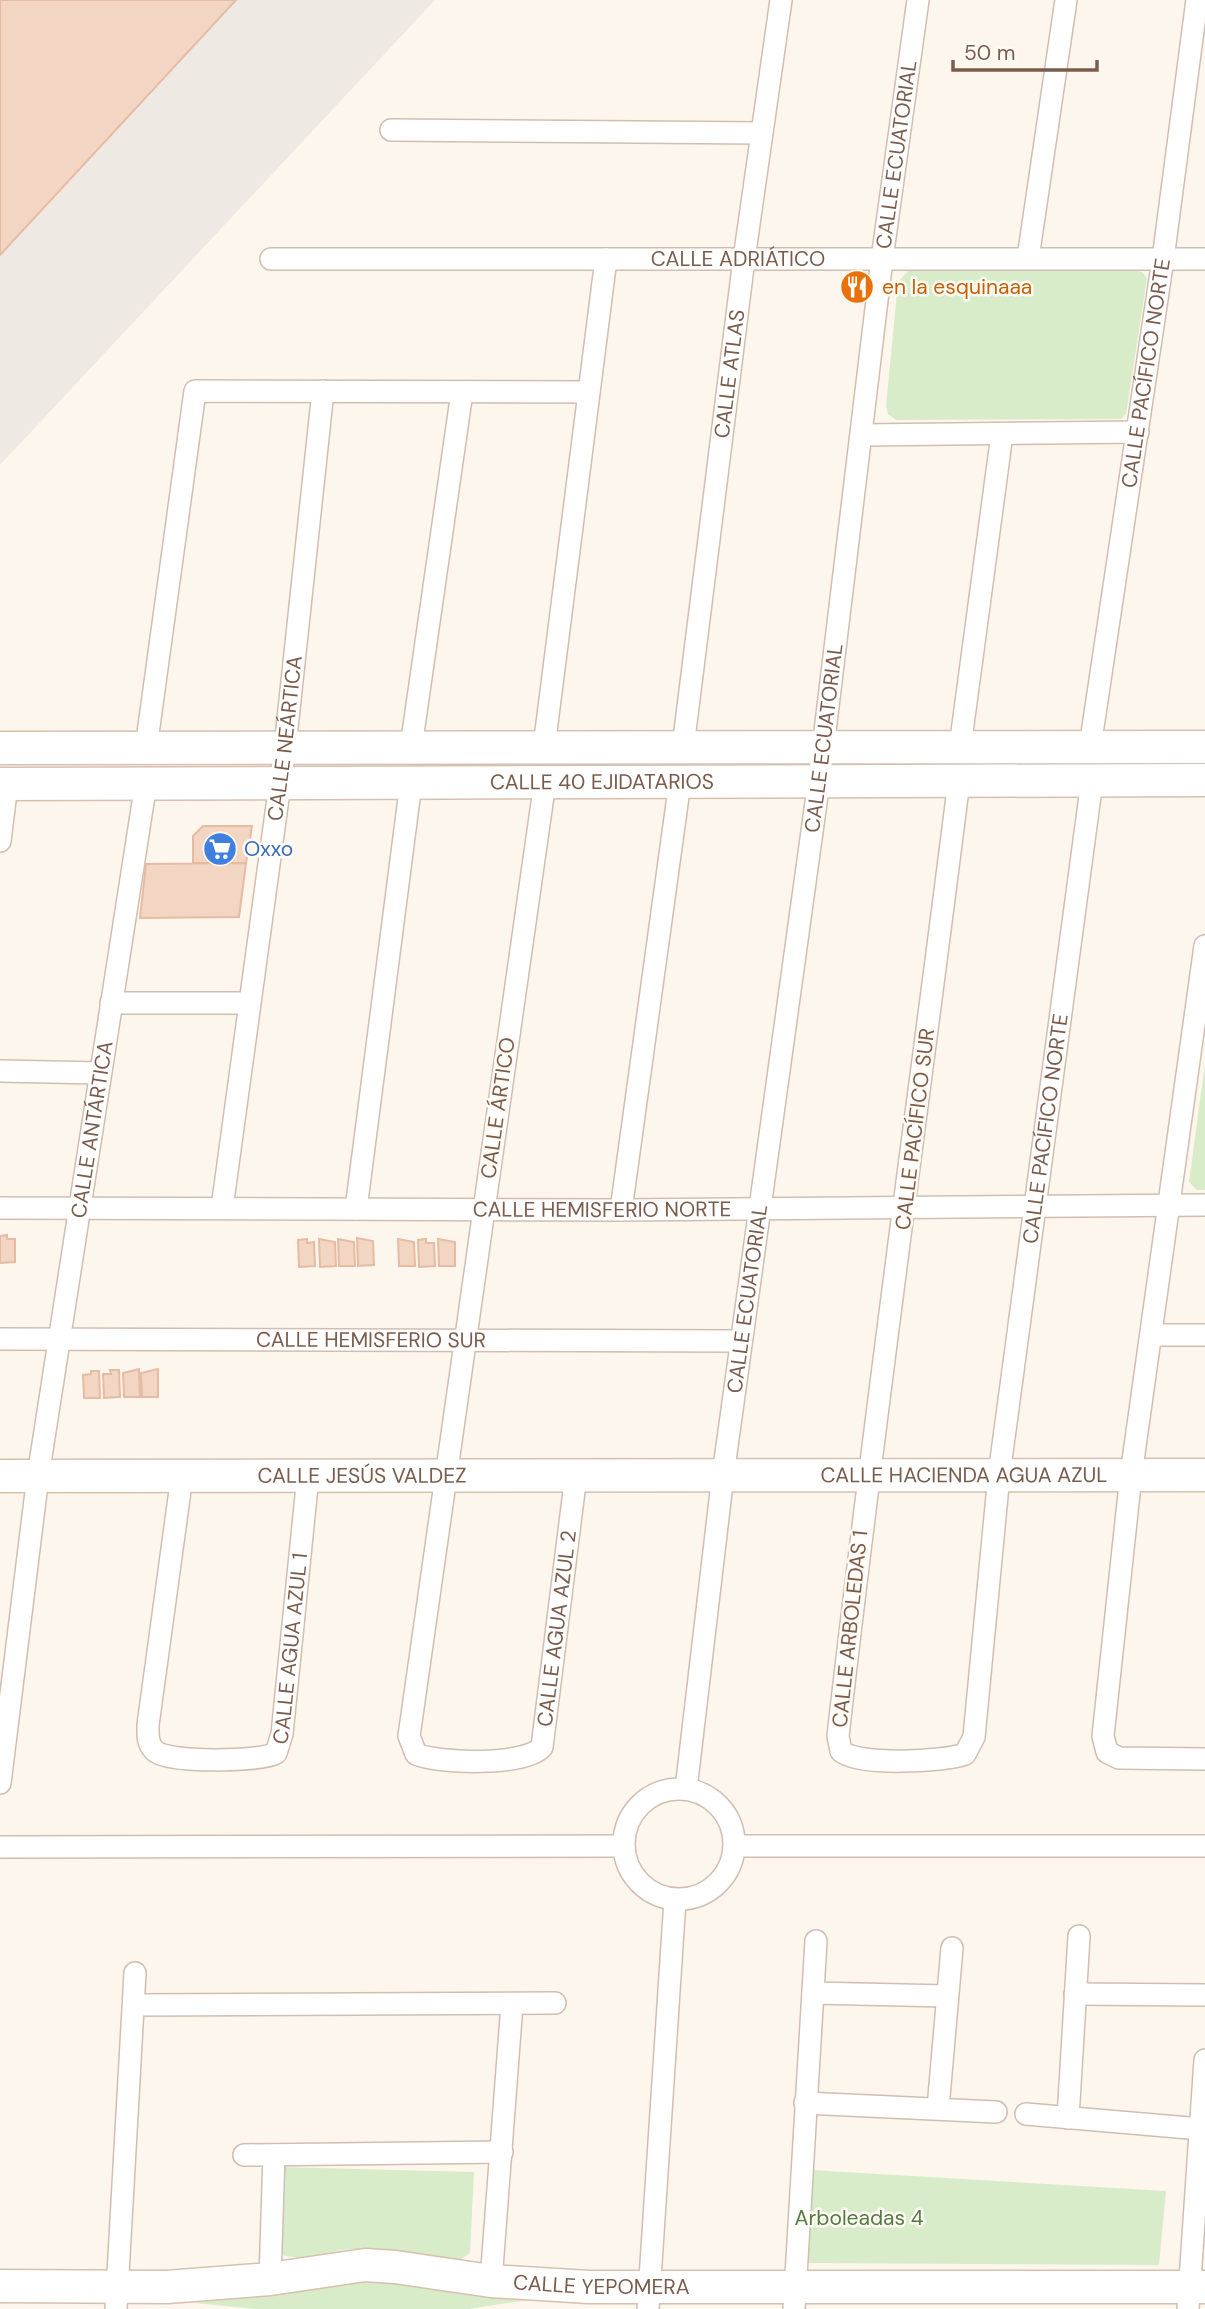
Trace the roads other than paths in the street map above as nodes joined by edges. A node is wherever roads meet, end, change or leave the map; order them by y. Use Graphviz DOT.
graph roads {
  1 [pos="781,0"];
  2 [pos="918,0"];
  3 [pos="1066,0"];
  4 [pos="1198,0"];
  5 [pos="391,130"];
  6 [pos="761,133"];
  7 [pos="882,258"];
  8 [pos="1028,258"];
  9 [pos="1163,258"];
  10 [pos="1205,258"];
  11 [pos="271,259"];
  12 [pos="606,259"];
  13 [pos="744,259"];
  14 [pos="324,391"];
  15 [pos="462,392"];
  16 [pos="589,392"];
  17 [pos="1138,432"];
  18 [pos="1002,434"];
  19 [pos="862,435"];
  20 [pos="285,747"];
  21 [pos="411,747"];
  22 [pos="544,747"];
  23 [pos="683,747"];
  24 [pos="822,747"];
  25 [pos="960,747"];
  26 [pos="1090,747"];
  27 [pos="1205,747"];
  28 [pos="0,748"];
  29 [pos="146,748"];
  30 [pos="1205,780"];
  31 [pos="819,781"];
  32 [pos="960,781"];
  33 [pos="1092,781"];
  34 [pos="545,782"];
  35 [pos="680,782"];
  36 [pos="146,783"];
  37 [pos="280,783"];
  38 [pos="411,783"];
  39 [pos="4,784"];
  40 [pos="0,841"];
  41 [pos="1205,946"];
  42 [pos="111,1003"];
  43 [pos="248,1003"];
  44 [pos="0,1072"];
  45 [pos="100,1073"];
  46 [pos="1169,1205"];
  47 [pos="1205,1205"];
  48 [pos="1035,1206"];
  49 [pos="0,1208"];
  50 [pos="82,1208"];
  51 [pos="222,1208"];
  52 [pos="905,1208"];
  53 [pos="356,1209"];
  54 [pos="758,1209"];
  55 [pos="484,1210"];
  56 [pos="621,1210"];
  57 [pos="1152,1335"];
  58 [pos="1205,1335"];
  59 [pos="0,1339"];
  60 [pos="60,1340"];
  61 [pos="741,1341"];
  62 [pos="466,1343"];
  63 [pos="576,1475"];
  64 [pos="723,1475"];
  65 [pos="867,1475"];
  66 [pos="999,1475"];
  67 [pos="1131,1475"];
  68 [pos="1205,1475"];
  69 [pos="0,1476"];
  70 [pos="38,1476"];
  71 [pos="182,1476"];
  72 [pos="308,1476"];
  73 [pos="446,1476"];
  74 [pos="1205,1759"];
  75 [pos="0,1783"];
  76 [pos="686,1789"];
  77 [pos="624,1846"];
  78 [pos="735,1846"];
  79 [pos="1205,1846"];
  80 [pos="0,1847"];
  81 [pos="676,1899"];
  82 [pos="1079,1936"];
  83 [pos="816,1941"];
  84 [pos="952,1948"];
  85 [pos="135,1973"];
  86 [pos="813,1993"];
  87 [pos="1075,1994"];
  88 [pos="947,1996"];
  89 [pos="1205,1996"];
  90 [pos="555,2003"];
  91 [pos="512,2004"];
  92 [pos="134,2005"];
  93 [pos="1205,2060"];
  94 [pos="805,2103"];
  95 [pos="938,2108"];
  96 [pos="996,2112"];
  97 [pos="1026,2114"];
  98 [pos="1068,2118"];
  99 [pos="1201,2129"];
  100 [pos="502,2152"];
  101 [pos="244,2155"];
  102 [pos="274,2155"];
  103 [pos="270,2279"];
  104 [pos="491,2281"];
  105 [pos="0,2286"];
  106 [pos="1194,2294"];
  107 [pos="116,2298"];
  108 [pos="649,2298"];
  109 [pos="794,2298"];
  1 -- 6 [label="street, CALLE ATLAS"];
  2 -- 7 [label="street, CALLE ECUATORIAL"];
  3 -- 8 [label="street"];
  4 -- 9 [label="street, CALLE PACÍFICO NORTE"];
  5 -- 6 [label="street"];
  6 -- 13 [label="street, CALLE ATLAS"];
  7 -- 8 [label="street, CALLE ADRIÁTICO"];
  7 -- 13 [label="street, CALLE ADRIÁTICO"];
  7 -- 19 [label="street, CALLE ECUATORIAL"];
  8 -- 9 [label="street, CALLE ADRIÁTICO"];
  9 -- 10 [label="street, CALLE ADRIÁTICO"];
  9 -- 17 [label="street, CALLE PACÍFICO NORTE"];
  11 -- 12 [label="street, CALLE ADRIÁTICO"];
  12 -- 13 [label="street, CALLE ADRIÁTICO"];
  12 -- 16 [label="street"];
  13 -- 23 [label="street, CALLE ATLAS"];
  14 -- 15 [label="street"];
  14 -- 20 [label="street, CALLE NEÁRTICA"];
  14 -- 29 [label="street"];
  15 -- 16 [label="street"];
  15 -- 21 [label="street"];
  16 -- 22 [label="street"];
  17 -- 18 [label="street"];
  17 -- 26 [label="street, CALLE PACÍFICO NORTE"];
  18 -- 19 [label="street"];
  18 -- 25 [label="street"];
  19 -- 24 [label="street, CALLE ECUATORIAL"];
  20 -- 21 [label="main road, CALLE 40 EJIDATARIOS"];
  20 -- 29 [label="main road, CALLE 40 EJIDATARIOS"];
  20 -- 37 [label="street, CALLE NEÁRTICA"];
  21 -- 22 [label="main road, CALLE 40 EJIDATARIOS"];
  22 -- 23 [label="main road, CALLE 40 EJIDATARIOS"];
  23 -- 24 [label="main road, CALLE 40 EJIDATARIOS"];
  24 -- 25 [label="main road, CALLE 40 EJIDATARIOS"];
  24 -- 31 [label="street, CALLE ECUATORIAL"];
  25 -- 26 [label="main road, CALLE 40 EJIDATARIOS"];
  26 -- 27 [label="main road, CALLE 40 EJIDATARIOS"];
  28 -- 29 [label="main road, CALLE 40 EJIDATARIOS"];
  30 -- 33 [label="main road, CALLE 40 EJIDATARIOS"];
  31 -- 32 [label="main road, CALLE 40 EJIDATARIOS"];
  31 -- 35 [label="main road, CALLE 40 EJIDATARIOS"];
  31 -- 54 [label="street, CALLE ECUATORIAL"];
  32 -- 33 [label="main road, CALLE 40 EJIDATARIOS"];
  32 -- 52 [label="street, CALLE PACÍFICO SUR"];
  33 -- 48 [label="street, CALLE PACÍFICO NORTE"];
  34 -- 35 [label="main road, CALLE 40 EJIDATARIOS"];
  34 -- 38 [label="main road, CALLE 40 EJIDATARIOS"];
  34 -- 55 [label="street, CALLE ÁRTICO"];
  35 -- 56 [label="street"];
  36 -- 37 [label="main road, CALLE 40 EJIDATARIOS"];
  36 -- 39 [label="main road, CALLE 40 EJIDATARIOS"];
  36 -- 42 [label="street, CALLE ANTÁRTICA"];
  37 -- 38 [label="main road, CALLE 40 EJIDATARIOS"];
  37 -- 43 [label="street, CALLE NEÁRTICA"];
  38 -- 53 [label="street"];
  39 -- 40 [label="street"];
  41 -- 46 [label="street"];
  42 -- 43 [label="street"];
  42 -- 45 [label="street, CALLE ANTÁRTICA"];
  43 -- 51 [label="street, CALLE NEÁRTICA"];
  44 -- 45 [label="street"];
  45 -- 50 [label="street, CALLE ANTÁRTICA"];
  46 -- 47 [label="street, CALLE HEMISFERIO NORTE"];
  46 -- 48 [label="street, CALLE HEMISFERIO NORTE"];
  46 -- 57 [label="street"];
  48 -- 52 [label="street, CALLE HEMISFERIO NORTE"];
  48 -- 66 [label="street, CALLE PACÍFICO NORTE"];
  49 -- 50 [label="street, CALLE HEMISFERIO NORTE"];
  50 -- 51 [label="street, CALLE HEMISFERIO NORTE"];
  50 -- 60 [label="street, CALLE ANTÁRTICA"];
  51 -- 53 [label="street, CALLE HEMISFERIO NORTE"];
  52 -- 54 [label="street, CALLE HEMISFERIO NORTE"];
  52 -- 65 [label="street, CALLE PACÍFICO SUR"];
  53 -- 55 [label="street, CALLE HEMISFERIO NORTE"];
  54 -- 56 [label="street, CALLE HEMISFERIO NORTE"];
  54 -- 61 [label="street, CALLE ECUATORIAL"];
  55 -- 56 [label="street, CALLE HEMISFERIO NORTE"];
  55 -- 62 [label="street, CALLE ÁRTICO"];
  57 -- 58 [label="street"];
  57 -- 67 [label="street"];
  59 -- 60 [label="street, CALLE HEMISFERIO SUR"];
  60 -- 62 [label="street, CALLE HEMISFERIO SUR"];
  60 -- 70 [label="street, CALLE ANTÁRTICA"];
  61 -- 62 [label="street, CALLE HEMISFERIO SUR"];
  61 -- 64 [label="street, CALLE ECUATORIAL"];
  62 -- 73 [label="street, CALLE ÁRTICO"];
  63 -- 64 [label="main road, CALLE JESÚS VALDEZ"];
  63 -- 73 [label="main road, CALLE JESÚS VALDEZ"];
  63 -- 73 [label="street, CALLE AGUA AZUL 2"];
  64 -- 65 [label="main road, CALLE HACIENDA AGUA AZUL"];
  64 -- 76 [label="street, CALLE ECUATORIAL"];
  65 -- 66 [label="main road, CALLE HACIENDA AGUA AZUL"];
  65 -- 66 [label="street, CALLE ARBOLEDAS 1"];
  66 -- 67 [label="main road, CALLE HACIENDA AGUA AZUL"];
  67 -- 68 [label="main road, CALLE HACIENDA AGUA AZUL"];
  67 -- 74 [label="street"];
  69 -- 70 [label="main road, CALLE JESÚS VALDEZ"];
  70 -- 71 [label="main road, CALLE JESÚS VALDEZ"];
  70 -- 75 [label="street, CALLE ANTÁRTICA"];
  71 -- 72 [label="main road, CALLE JESÚS VALDEZ"];
  71 -- 72 [label="street, CALLE AGUA AZUL 1"];
  72 -- 73 [label="main road, CALLE JESÚS VALDEZ"];
  76 -- 77 [label="street"];
  76 -- 78 [label="street"];
  77 -- 80 [label="street"];
  77 -- 81 [label="street"];
  78 -- 79 [label="street"];
  78 -- 81 [label="street"];
  81 -- 108 [label="street"];
  82 -- 87 [label="street"];
  83 -- 86 [label="street"];
  84 -- 88 [label="street"];
  85 -- 92 [label="street"];
  86 -- 88 [label="street"];
  86 -- 94 [label="street"];
  87 -- 89 [label="street"];
  87 -- 98 [label="street"];
  88 -- 95 [label="street"];
  90 -- 91 [label="street"];
  91 -- 92 [label="street"];
  91 -- 100 [label="street"];
  92 -- 107 [label="street"];
  93 -- 99 [label="street"];
  94 -- 95 [label="street"];
  94 -- 109 [label="street"];
  95 -- 96 [label="street"];
  97 -- 98 [label="street"];
  98 -- 99 [label="street"];
  99 -- 106 [label="street"];
  100 -- 102 [label="street"];
  100 -- 104 [label="street"];
  101 -- 102 [label="street"];
  102 -- 103 [label="street"];
  103 -- 104 [label="main road, CALLE YEPOMERA"];
  103 -- 107 [label="main road, CALLE YEPOMERA"];
  104 -- 108 [label="main road, CALLE YEPOMERA"];
  105 -- 107 [label="main road, CALLE YEPOMERA"];
  106 -- 109 [label="main road, CALLE YEPOMERA"];
  108 -- 109 [label="main road, CALLE YEPOMERA"];
}
